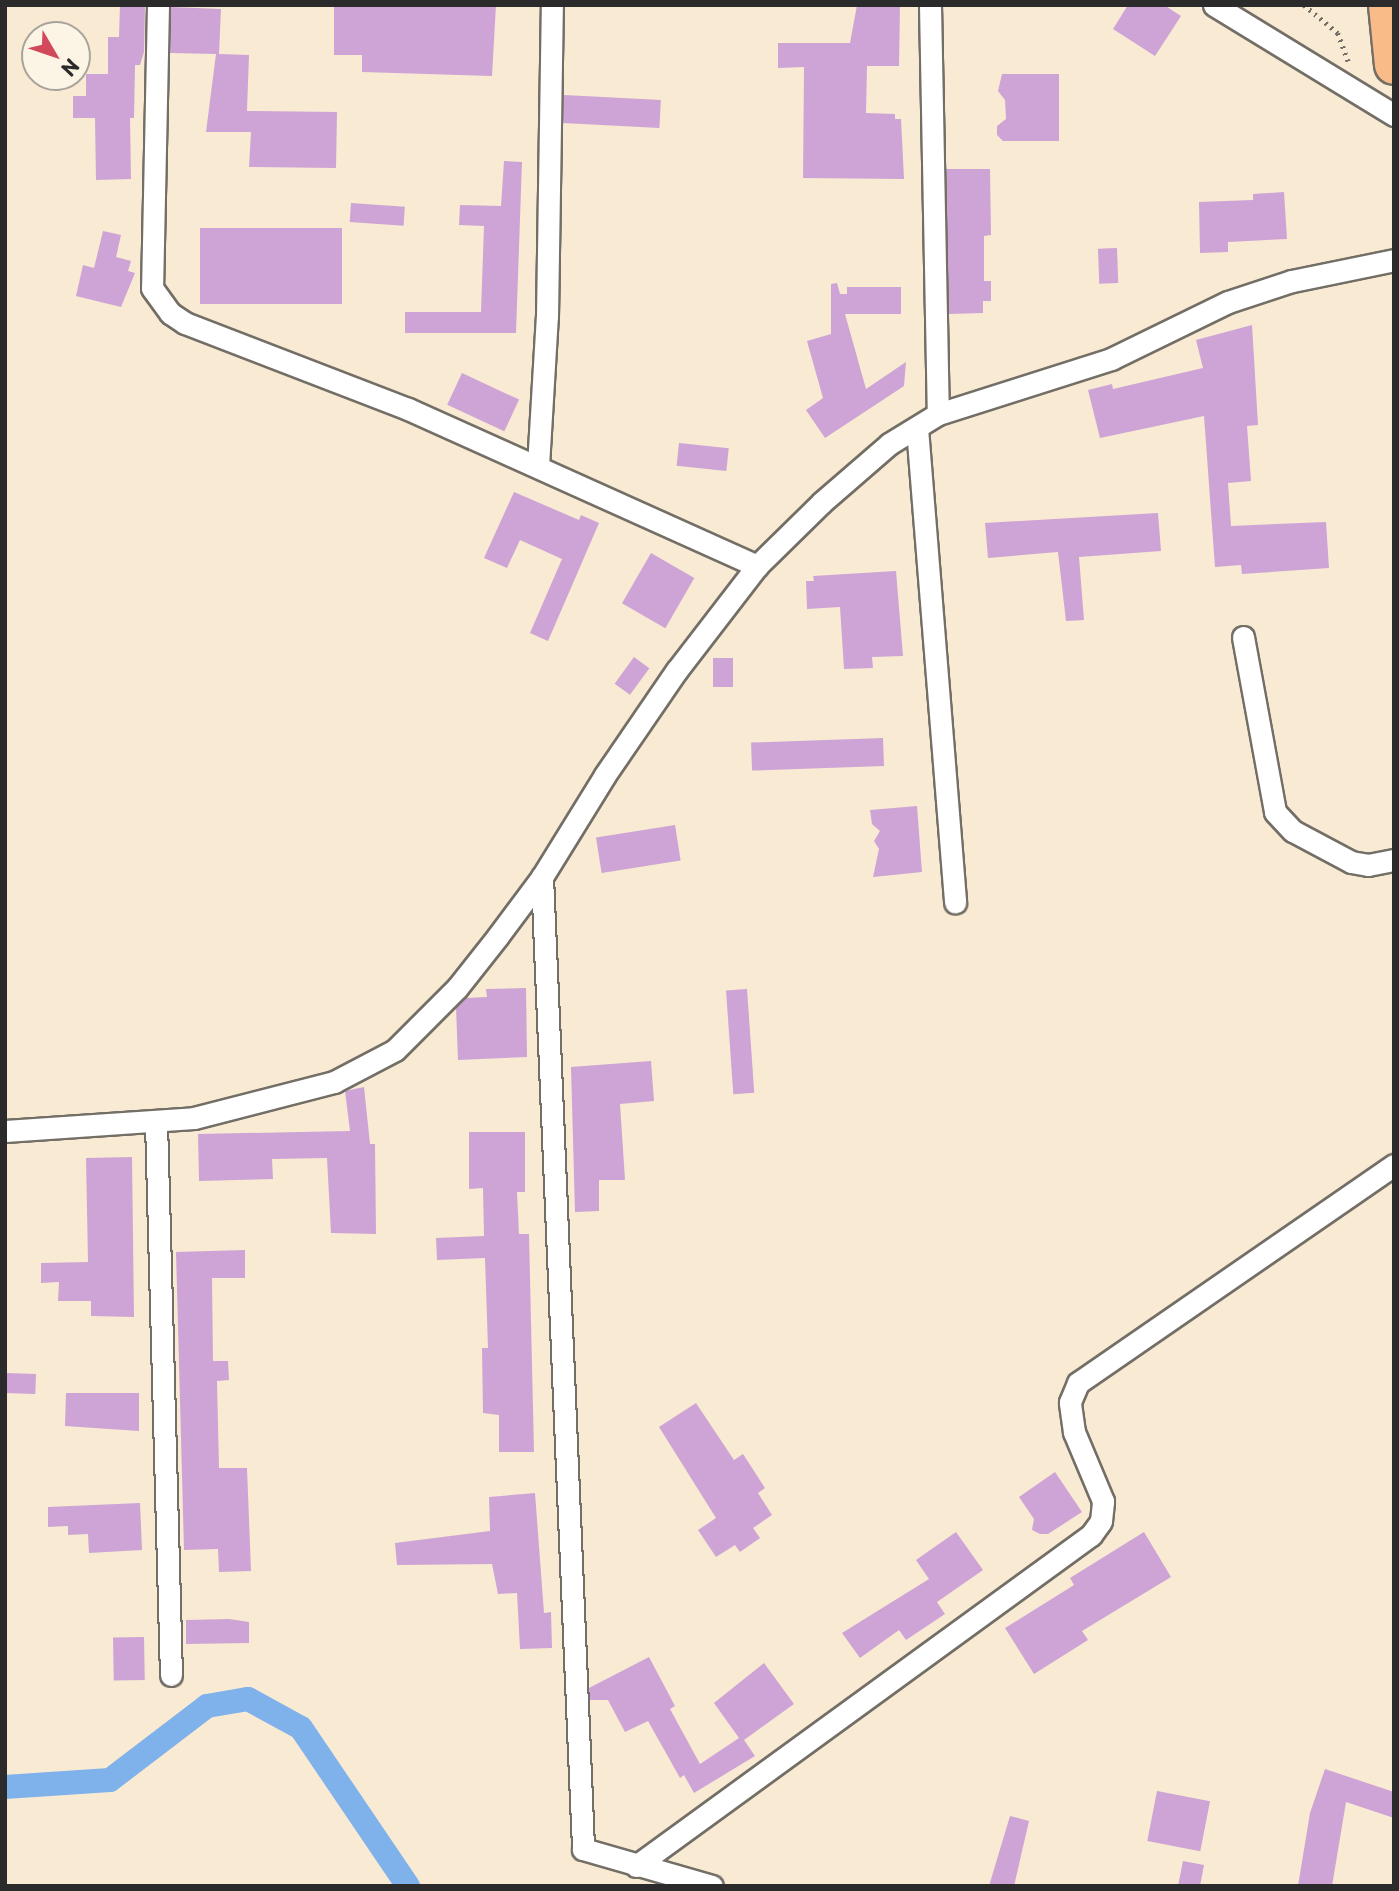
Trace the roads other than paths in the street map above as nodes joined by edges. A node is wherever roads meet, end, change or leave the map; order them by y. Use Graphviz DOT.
graph roads {
  1 [pos="158,5"];
  2 [pos="552,5"];
  3 [pos="930,5"];
  4 [pos="1214,5"];
  5 [pos="1388,5"];
  6 [pos="1394,65"];
  7 [pos="1394,115"];
  8 [pos="1394,260"];
  9 [pos="938,414"];
  10 [pos="917,428"];
  11 [pos="538,466"];
  12 [pos="757,566"];
  13 [pos="1243,637"];
  14 [pos="1394,860"];
  15 [pos="542,877"];
  16 [pos="955,902"];
  17 [pos="156,1122"];
  18 [pos="5,1130"];
  19 [pos="1394,1165"];
  20 [pos="171,1675"];
  21 [pos="636,1866"];
  22 [pos="712,1886"];
  1 -- 11 [label="street"];
  2 -- 11 [label="street"];
  3 -- 9 [label="street"];
  4 -- 7 [label="street"];
  5 -- 6 [label="highway"];
  8 -- 9 [label="street"];
  9 -- 10 [label="street"];
  10 -- 12 [label="street"];
  10 -- 16 [label="street"];
  11 -- 12 [label="street"];
  12 -- 15 [label="street"];
  13 -- 14 [label="street"];
  15 -- 17 [label="street"];
  15 -- 21 [label="street"];
  17 -- 18 [label="street"];
  17 -- 20 [label="street"];
  19 -- 21 [label="street"];
  21 -- 22 [label="street"];
}
